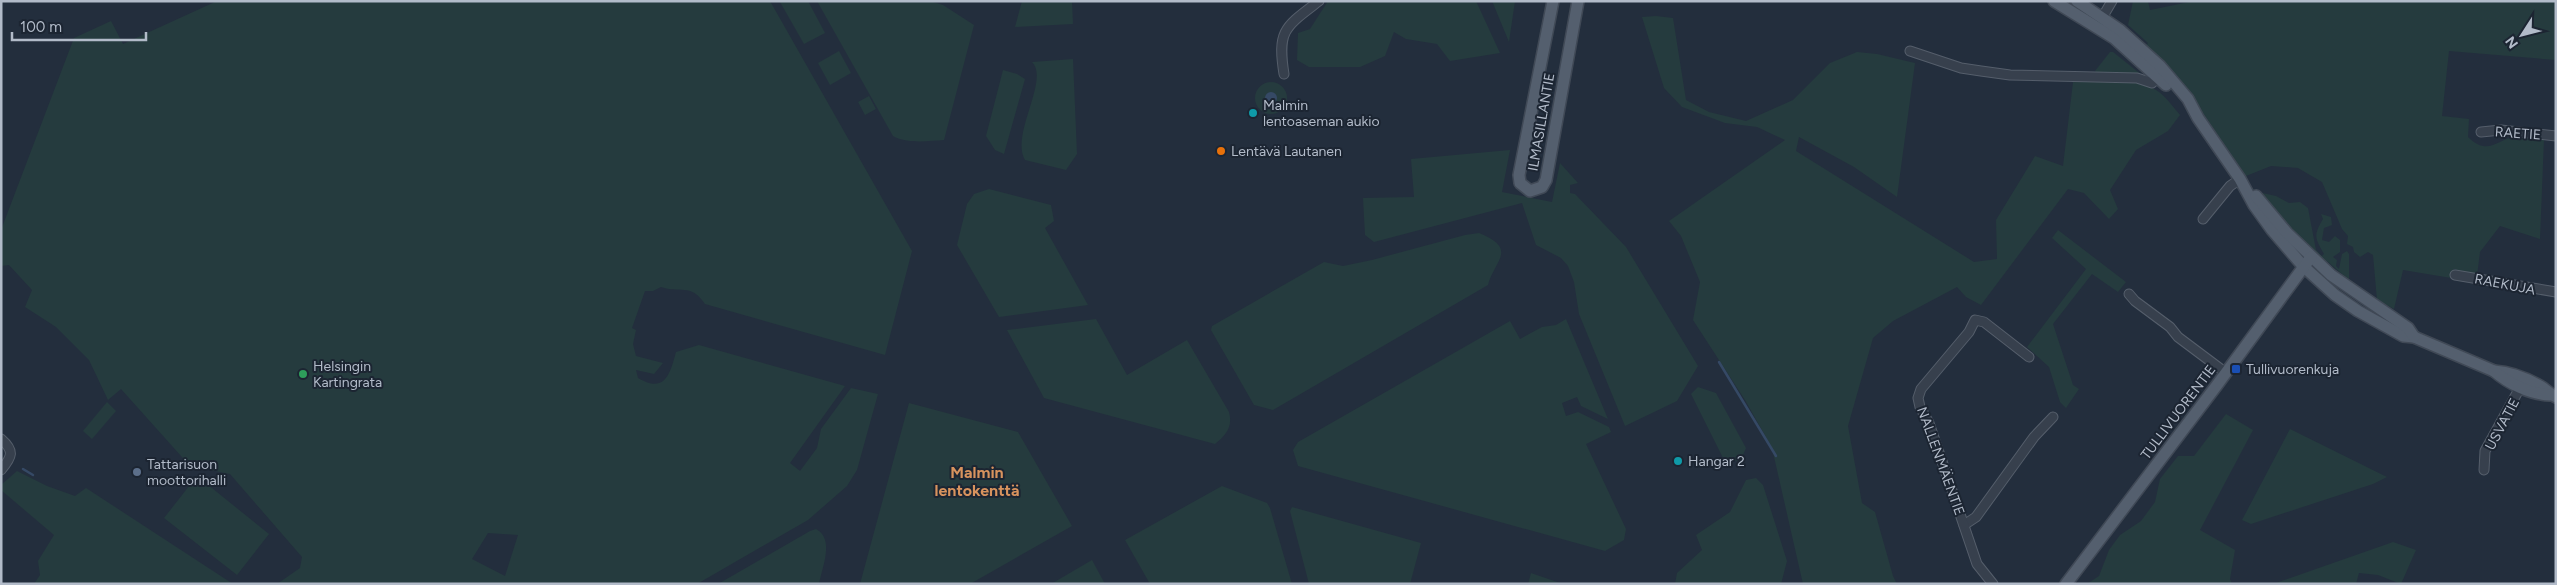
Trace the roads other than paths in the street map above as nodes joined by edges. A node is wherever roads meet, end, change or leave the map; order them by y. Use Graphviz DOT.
graph roads {
  1 [pos="1319,1"];
  2 [pos="1553,1"];
  3 [pos="1578,1"];
  4 [pos="2054,1"];
  5 [pos="2077,1"];
  6 [pos="2112,1"];
  7 [pos="2099,22"];
  8 [pos="1910,51"];
  9 [pos="1284,74"];
  10 [pos="2158,76"];
  11 [pos="2198,118"];
  12 [pos="2480,132"];
  13 [pos="2556,136"];
  14 [pos="2240,179"];
  15 [pos="2203,220"];
  16 [pos="2311,257"];
  17 [pos="2303,266"];
  18 [pos="2455,275"];
  19 [pos="2556,292"];
  20 [pos="2129,294"];
  21 [pos="2414,337"];
  22 [pos="2028,357"];
  23 [pos="2226,373"];
  24 [pos="2522,383"];
  25 [pos="2553,396"];
  26 [pos="2054,417"];
  27 [pos="1,439"];
  28 [pos="1,470"];
  29 [pos="2484,470"];
  30 [pos="1964,525"];
  31 [pos="1993,584"];
  32 [pos="2066,584"];
  1 -- 9 [label="street"];
  2 -- 3 [label="main road, ILMASILLANTIE"];
  4 -- 7 [label="main road"];
  5 -- 7 [label="main road"];
  6 -- 7 [label="street"];
  7 -- 10 [label="main road"];
  7 -- 11 [label="main road"];
  8 -- 10 [label="street"];
  10 -- 11 [label="main road"];
  11 -- 14 [label="main road"];
  12 -- 13 [label="street, RAETIE"];
  14 -- 15 [label="street"];
  14 -- 16 [label="main road"];
  14 -- 17 [label="main road"];
  16 -- 17 [label="main road, TULLIVUORENTIE"];
  16 -- 21 [label="main road"];
  17 -- 21 [label="main road"];
  17 -- 23 [label="main road, TULLIVUORENTIE"];
  18 -- 19 [label="street, RAEKUJA"];
  20 -- 23 [label="street"];
  21 -- 24 [label="main road"];
  22 -- 30 [label="street, NALLENMÄENTIE"];
  23 -- 32 [label="main road, TULLIVUORENTIE"];
  24 -- 25 [label="main road"];
  24 -- 29 [label="street, USVATIE"];
  26 -- 30 [label="street"];
  27 -- 28 [label="street"];
  30 -- 31 [label="street, NALLENMÄENTIE"];
}
